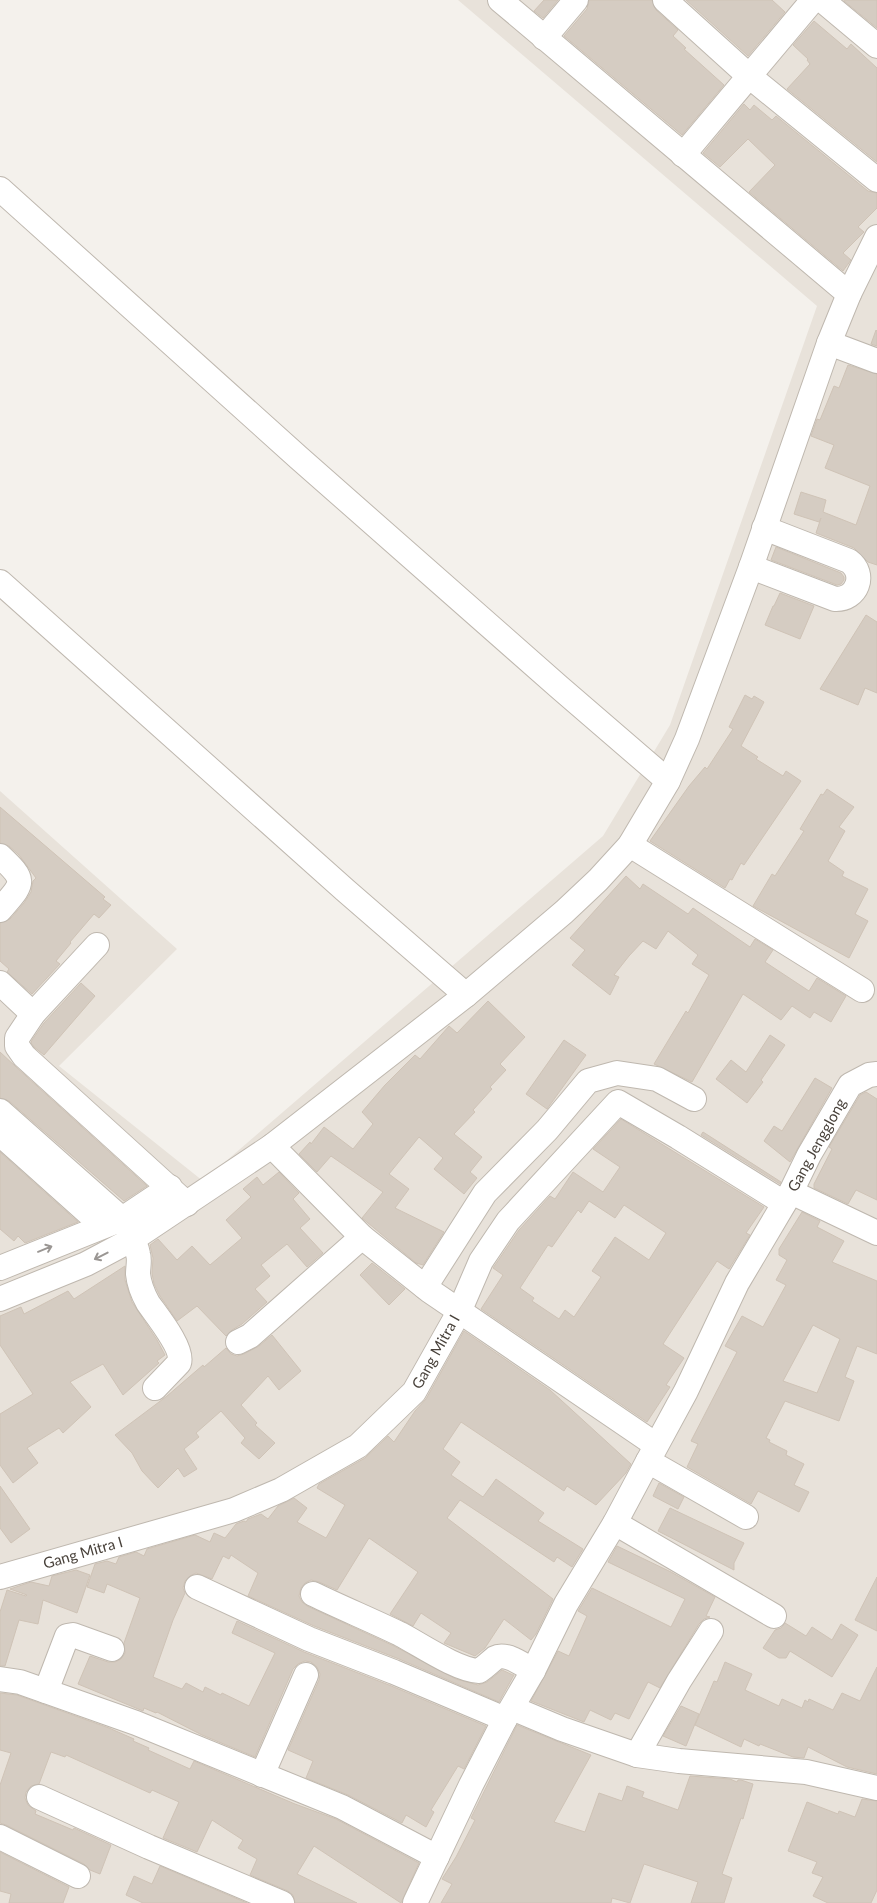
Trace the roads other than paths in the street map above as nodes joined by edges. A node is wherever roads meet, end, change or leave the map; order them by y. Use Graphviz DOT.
graph roads {
  1 [pos="576,0"];
  2 [pos="665,0"];
  3 [pos="813,0"];
  4 [pos="822,0"];
  5 [pos="507,2"];
  6 [pos="544,38"];
  7 [pos="877,46"];
  8 [pos="750,76"];
  9 [pos="683,155"];
  10 [pos="877,180"];
  11 [pos="0,189"];
  12 [pos="877,237"];
  13 [pos="849,294"];
  14 [pos="829,342"];
  15 [pos="877,361"];
  16 [pos="764,528"];
  17 [pos="752,567"];
  18 [pos="0,582"];
  19 [pos="668,781"];
  20 [pos="630,845"];
  21 [pos="0,856"];
  22 [pos="0,910"];
  23 [pos="97,945"];
  24 [pos="0,983"];
  25 [pos="862,990"];
  26 [pos="466,995"];
  27 [pos="33,1014"];
  28 [pos="877,1074"];
  29 [pos="694,1100"];
  30 [pos="0,1111"];
  31 [pos="0,1134"];
  32 [pos="272,1146"];
  33 [pos="170,1186"];
  34 [pos="788,1197"];
  35 [pos="187,1204"];
  36 [pos="119,1228"];
  37 [pos="877,1233"];
  38 [pos="362,1238"];
  39 [pos="4,1261"];
  40 [pos="427,1289"];
  41 [pos="0,1299"];
  42 [pos="457,1311"];
  43 [pos="238,1342"];
  44 [pos="155,1388"];
  45 [pos="652,1453"];
  46 [pos="746,1517"];
  47 [pos="615,1523"];
  48 [pos="0,1577"];
  49 [pos="197,1587"];
  50 [pos="313,1594"];
  51 [pos="774,1616"];
  52 [pos="710,1631"];
  53 [pos="112,1649"];
  54 [pos="533,1671"];
  55 [pos="306,1675"];
  56 [pos="0,1679"];
  57 [pos="46,1691"];
  58 [pos="508,1713"];
  59 [pos="637,1755"];
  60 [pos="262,1775"];
  61 [pos="877,1788"];
  62 [pos="38,1797"];
  63 [pos="0,1837"];
  64 [pos="437,1857"];
  65 [pos="78,1876"];
  66 [pos="282,1903"];
  67 [pos="415,1903"];
  1 -- 6 [label="street"];
  2 -- 8 [label="street"];
  3 -- 8 [label="street"];
  4 -- 7 [label="street"];
  5 -- 6 [label="street"];
  6 -- 9 [label="street"];
  8 -- 9 [label="street"];
  8 -- 10 [label="street"];
  9 -- 13 [label="street"];
  11 -- 19 [label="street"];
  12 -- 13 [label="street"];
  13 -- 14 [label="street"];
  14 -- 15 [label="street"];
  14 -- 16 [label="street"];
  16 -- 17 [label="street"];
  16 -- 17 [label="street"];
  17 -- 19 [label="street"];
  18 -- 26 [label="street"];
  19 -- 20 [label="street"];
  20 -- 25 [label="street"];
  20 -- 26 [label="street"];
  21 -- 22 [label="street"];
  23 -- 27 [label="street"];
  24 -- 27 [label="street"];
  26 -- 32 [label="street"];
  27 -- 33 [label="street"];
  28 -- 34 [label="street, Gang Jengglong"];
  29 -- 40 [label="street"];
  30 -- 36 [label="street"];
  31 -- 36 [label="street"];
  32 -- 35 [label="street"];
  32 -- 38 [label="street"];
  33 -- 35 [label="street"];
  33 -- 36 [label="street"];
  34 -- 37 [label="street"];
  34 -- 42 [label="street, Gang Mitra I"];
  34 -- 45 [label="street, Gang Jengglong"];
  35 -- 36 [label="street"];
  39 -- 36 [label="street, one-way"];
  36 -- 41 [label="street, one-way"];
  36 -- 44 [label="street"];
  38 -- 40 [label="street"];
  38 -- 43 [label="street"];
  40 -- 42 [label="street"];
  42 -- 45 [label="street"];
  42 -- 48 [label="street, Gang Mitra I"];
  45 -- 46 [label="street"];
  45 -- 47 [label="street, Gang Jengglong"];
  47 -- 51 [label="street"];
  47 -- 54 [label="street, Gang Jengglong"];
  49 -- 58 [label="street"];
  50 -- 54 [label="street"];
  52 -- 59 [label="street"];
  53 -- 57 [label="street"];
  54 -- 58 [label="street, Gang Jengglong"];
  55 -- 60 [label="street"];
  56 -- 57 [label="street"];
  57 -- 60 [label="street"];
  58 -- 59 [label="street"];
  58 -- 64 [label="street, Gang Jengglong"];
  59 -- 61 [label="street"];
  60 -- 64 [label="street"];
  62 -- 66 [label="street"];
  63 -- 65 [label="street"];
  64 -- 67 [label="street, Gang Jengglong"];
}
